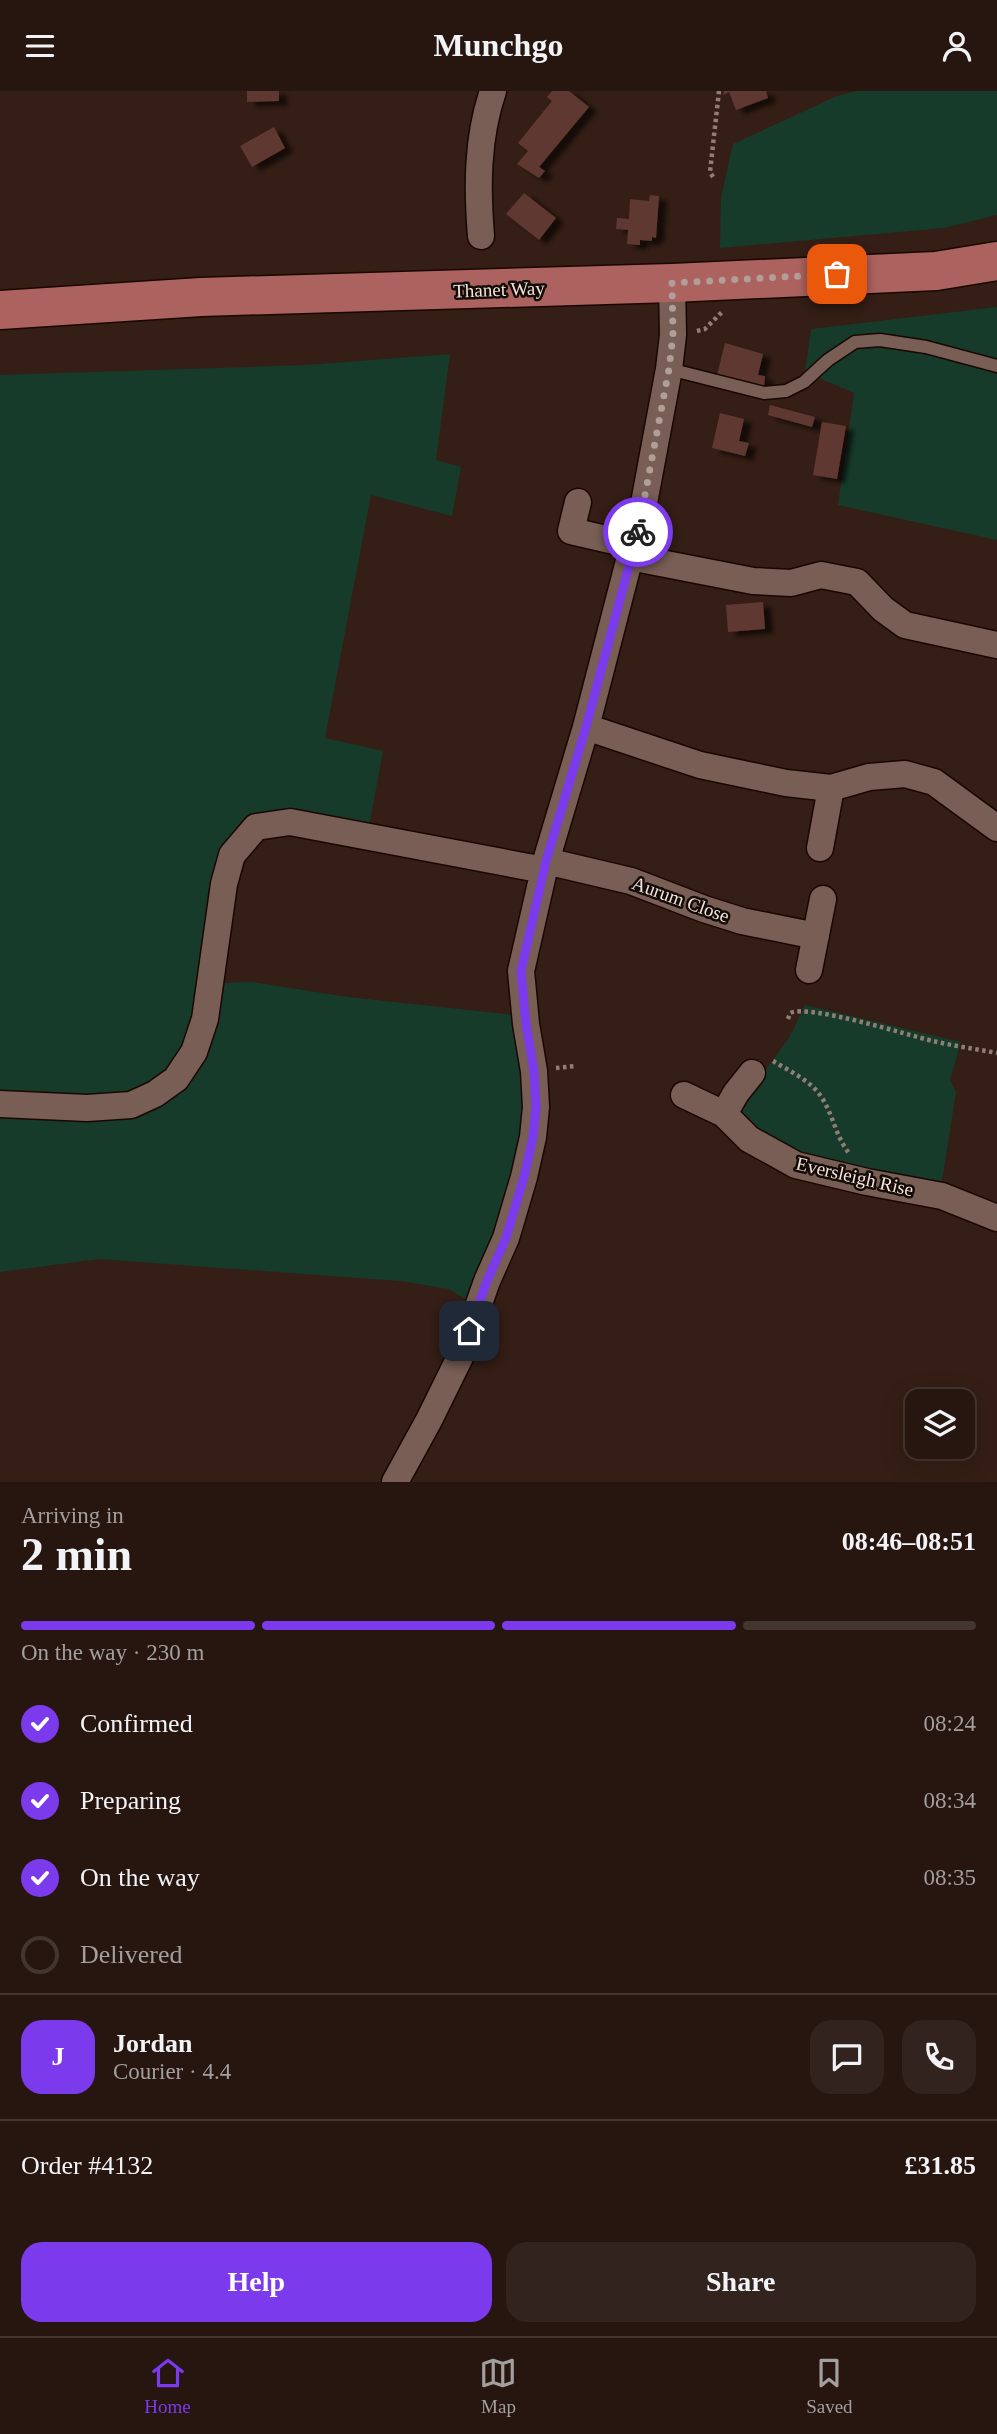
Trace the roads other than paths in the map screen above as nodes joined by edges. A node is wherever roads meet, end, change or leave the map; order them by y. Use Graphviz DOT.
graph roads {
  1 [pos="493,91"];
  2 [pos="482,236"];
  3 [pos="997,261"];
  4 [pos="672,283"];
  5 [pos="0,310"];
  6 [pos="997,366"];
  7 [pos="669,369"];
  8 [pos="578,502"];
  9 [pos="633,551"];
  10 [pos="997,645"];
  11 [pos="586,727"];
  12 [pos="831,788"];
  13 [pos="997,828"];
  14 [pos="820,848"];
  15 [pos="545,866"];
  16 [pos="823,899"];
  17 [pos="816,936"];
  18 [pos="809,970"];
  19 [pos="759,1065"];
  20 [pos="684,1095"];
  21 [pos="0,1104"];
  22 [pos="724,1114"];
  23 [pos="997,1218"];
  24 [pos="398,1480"];
  1 -- 2 [label="street"];
  3 -- 4 [label="main road, Thanet Way"];
  4 -- 5 [label="main road, Thanet Way"];
  4 -- 7 [label="street"];
  6 -- 7 [label="lane"];
  7 -- 9 [label="street"];
  8 -- 9 [label="street"];
  9 -- 10 [label="street"];
  9 -- 11 [label="street"];
  11 -- 12 [label="street"];
  11 -- 15 [label="street"];
  12 -- 13 [label="street"];
  12 -- 14 [label="street"];
  15 -- 17 [label="street, Aurum Close"];
  15 -- 21 [label="street, Aurum Close"];
  15 -- 24 [label="street"];
  16 -- 17 [label="street"];
  17 -- 18 [label="street"];
  19 -- 22 [label="street"];
  20 -- 22 [label="street, Eversleigh Rise"];
  22 -- 23 [label="street, Eversleigh Rise"];
}
